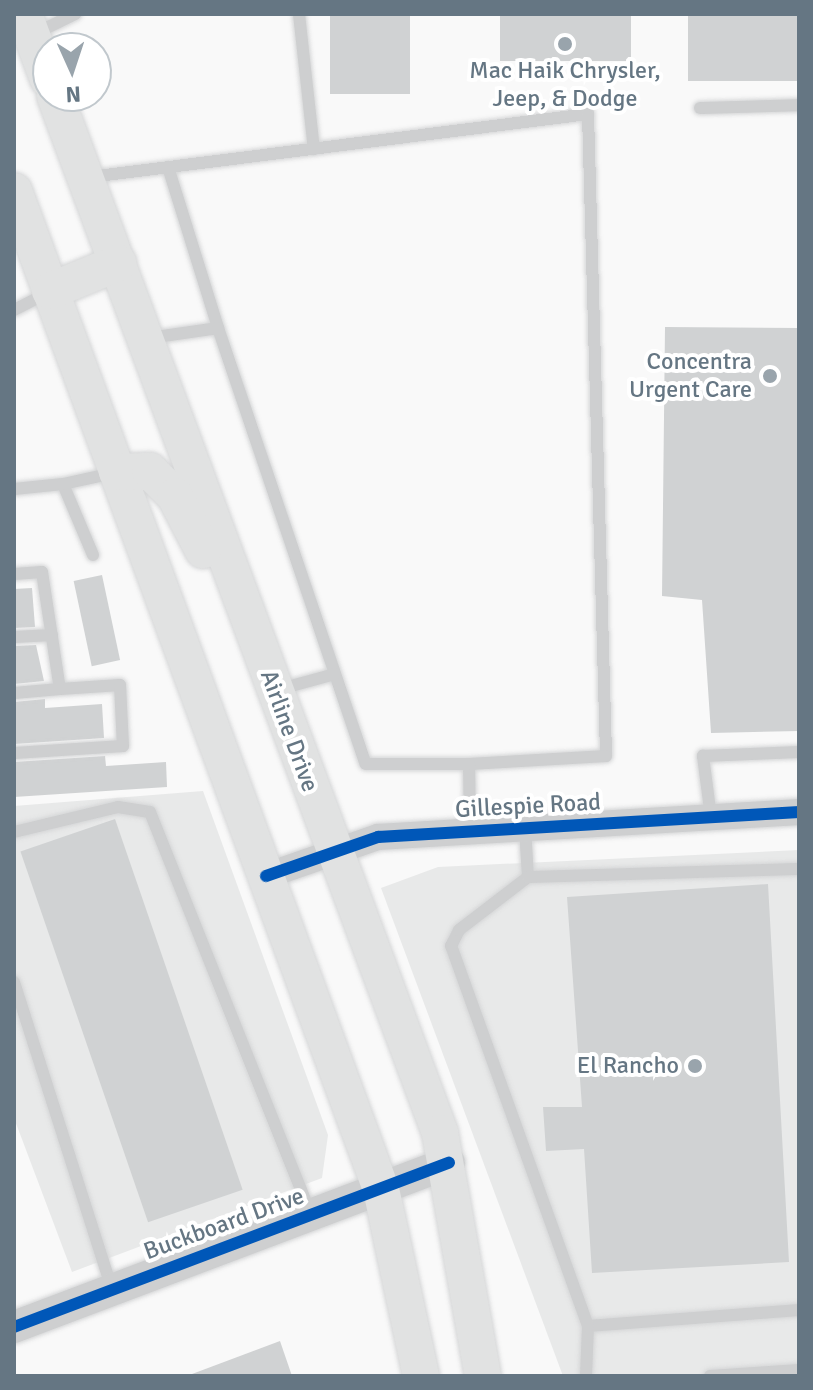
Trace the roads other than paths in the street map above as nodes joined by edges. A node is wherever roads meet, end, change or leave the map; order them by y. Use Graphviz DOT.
graph roads {
  1 [pos="75,14"];
  2 [pos="299,14"];
  3 [pos="28,24"];
  4 [pos="799,105"];
  5 [pos="700,108"];
  6 [pos="61,112"];
  7 [pos="314,149"];
  8 [pos="168,167"];
  9 [pos="85,177"];
  10 [pos="14,191"];
  11 [pos="118,263"];
  12 [pos="50,291"];
  13 [pos="14,310"];
  14 [pos="218,328"];
  15 [pos="145,339"];
  16 [pos="117,472"];
  17 [pos="63,484"];
  18 [pos="14,489"];
  19 [pos="93,555"];
  20 [pos="228,566"];
  21 [pos="14,574"];
  22 [pos="52,635"];
  23 [pos="14,637"];
  24 [pos="335,674"];
  25 [pos="60,689"];
  26 [pos="275,691"];
  27 [pos="14,693"];
  28 [pos="799,752"];
  29 [pos="14,753"];
  30 [pos="469,764"];
  31 [pos="799,812"];
  32 [pos="711,817"];
  33 [pos="525,828"];
  34 [pos="470,831"];
  35 [pos="14,832"];
  36 [pos="332,849"];
  37 [pos="799,869"];
  38 [pos="266,876"];
  39 [pos="528,877"];
  40 [pos="14,982"];
  41 [pos="449,1163"];
  42 [pos="381,1189"];
  43 [pos="312,1215"];
  44 [pos="112,1289"];
  45 [pos="799,1310"];
  46 [pos="588,1326"];
  47 [pos="14,1327"];
  48 [pos="799,1370"];
  49 [pos="421,1376"];
  50 [pos="483,1376"];
  51 [pos="586,1376"];
  52 [pos="710,1376"];
  1 -- 3 [label="lane"];
  2 -- 7 [label="lane"];
  4 -- 5 [label="lane"];
  6 -- 9 [label="main road, Airline Drive"];
  7 -- 8 [label="lane"];
  7 -- 30 [label="lane"];
  8 -- 9 [label="lane"];
  8 -- 14 [label="lane"];
  9 -- 11 [label="main road, Airline Drive"];
  10 -- 12 [label="main road"];
  11 -- 12 [label="main road"];
  11 -- 15 [label="main road, Airline Drive"];
  12 -- 13 [label="lane"];
  12 -- 16 [label="main road"];
  14 -- 15 [label="lane"];
  14 -- 24 [label="lane"];
  15 -- 20 [label="main road, Airline Drive"];
  16 -- 17 [label="lane"];
  16 -- 20 [label="main road"];
  16 -- 38 [label="main road"];
  17 -- 18 [label="lane"];
  17 -- 19 [label="lane"];
  20 -- 26 [label="main road, Airline Drive"];
  21 -- 22 [label="lane"];
  22 -- 23 [label="lane"];
  22 -- 25 [label="lane"];
  24 -- 26 [label="lane"];
  24 -- 30 [label="lane"];
  25 -- 27 [label="lane"];
  25 -- 29 [label="lane"];
  26 -- 36 [label="main road, Airline Drive"];
  28 -- 32 [label="lane"];
  30 -- 34 [label="lane"];
  31 -- 32 [label="street, Gillespie Road"];
  32 -- 33 [label="street, Gillespie Road"];
  33 -- 34 [label="street, Gillespie Road"];
  33 -- 39 [label="lane"];
  34 -- 36 [label="street, Gillespie Road"];
  35 -- 43 [label="lane"];
  36 -- 38 [label="street, Gillespie Road"];
  36 -- 41 [label="main road, Airline Drive"];
  37 -- 39 [label="lane"];
  38 -- 42 [label="main road"];
  39 -- 46 [label="lane"];
  40 -- 44 [label="lane"];
  41 -- 42 [label="street, Buckboard Drive"];
  41 -- 50 [label="main road, Airline Drive"];
  42 -- 43 [label="street, Buckboard Drive"];
  42 -- 49 [label="main road"];
  43 -- 44 [label="street, Buckboard Drive"];
  44 -- 47 [label="street, Buckboard Drive"];
  45 -- 46 [label="lane"];
  46 -- 51 [label="lane"];
  48 -- 52 [label="lane"];
}
